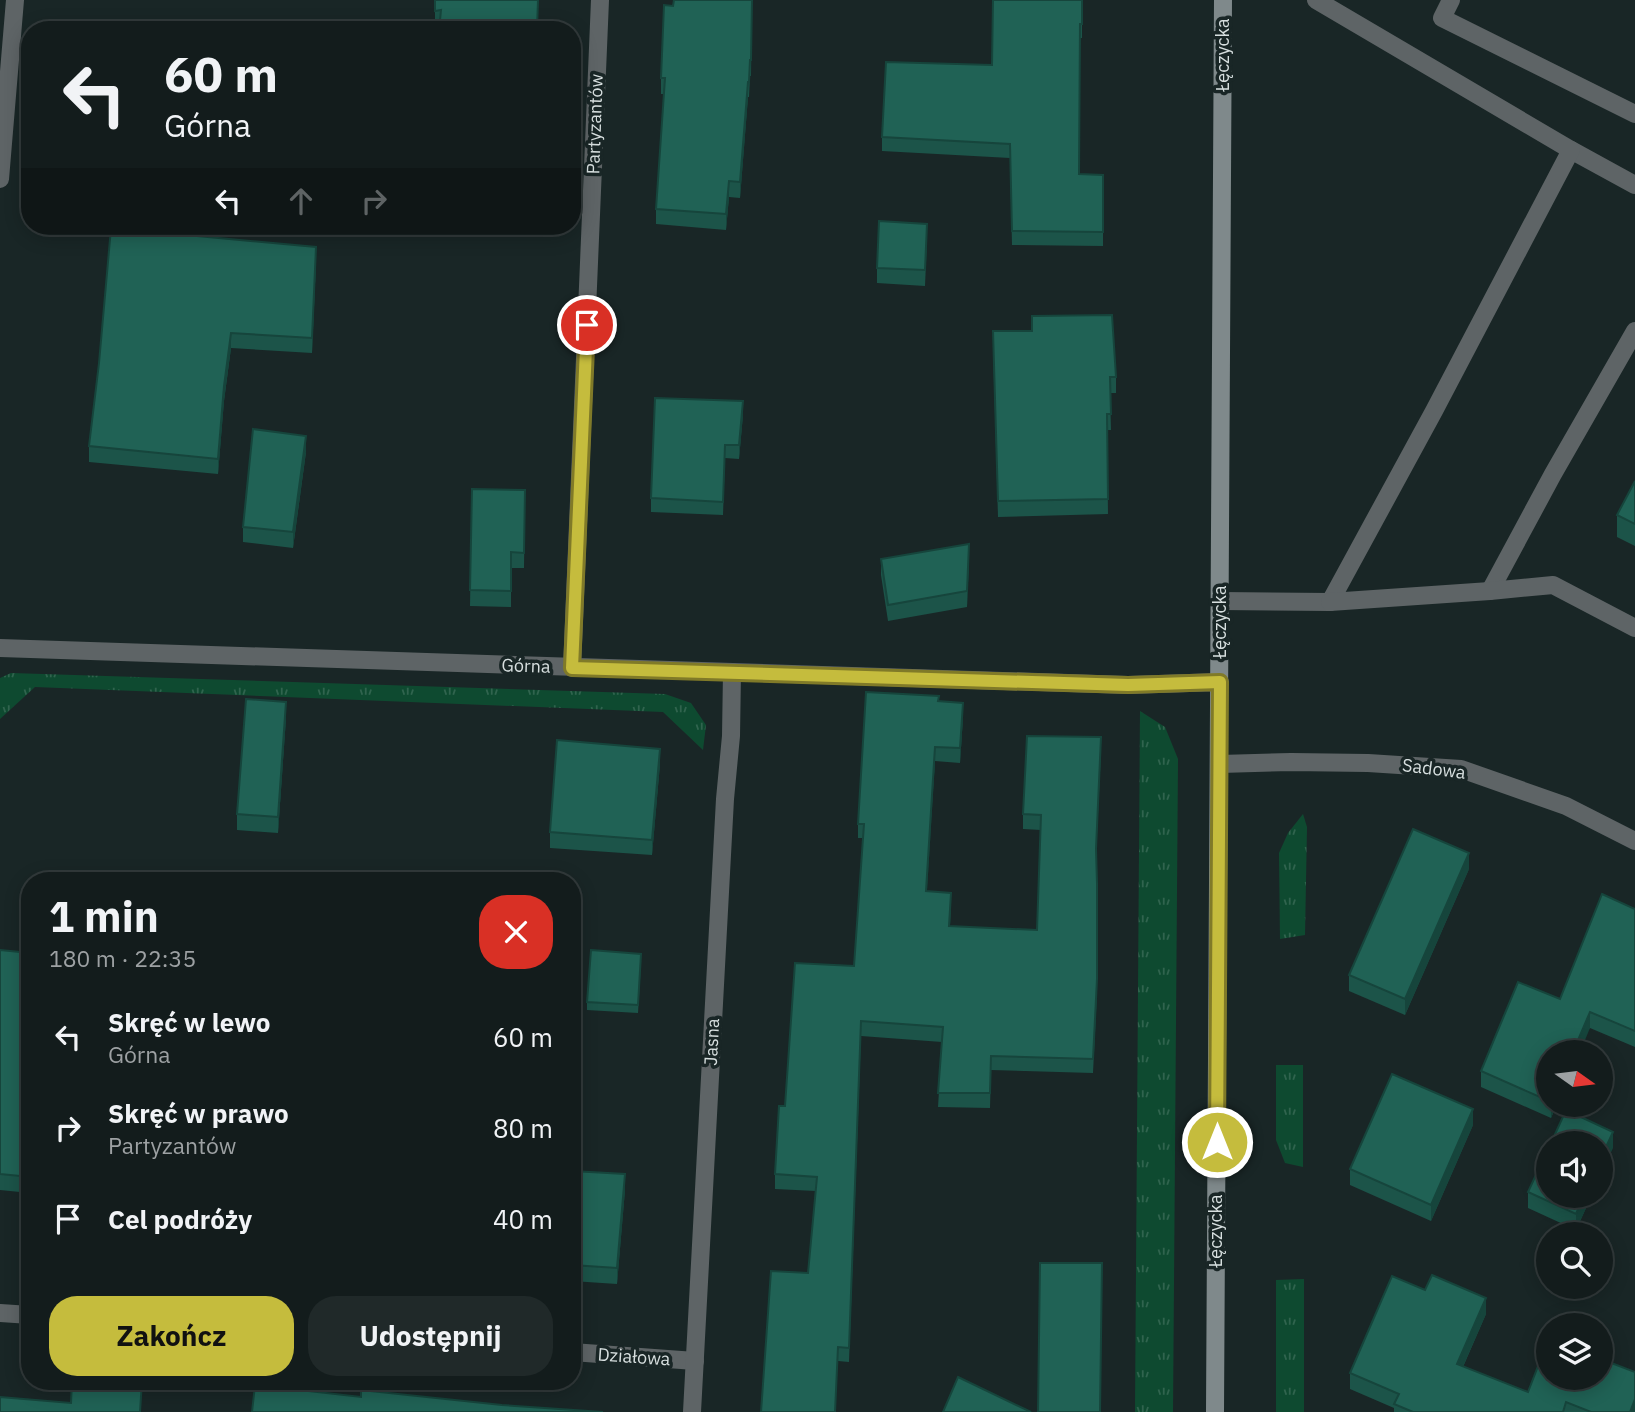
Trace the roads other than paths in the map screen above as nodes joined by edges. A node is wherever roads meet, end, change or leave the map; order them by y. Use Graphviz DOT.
graph roads {
  1 [pos="15,0"];
  2 [pos="600,0"];
  3 [pos="1223,0"];
  4 [pos="1316,0"];
  5 [pos="1451,0"];
  6 [pos="1635,114"];
  7 [pos="1571,150"];
  8 [pos="0,179"];
  9 [pos="1635,185"];
  10 [pos="1635,331"];
  11 [pos="1490,591"];
  12 [pos="1220,601"];
  13 [pos="1330,602"];
  14 [pos="1635,628"];
  15 [pos="0,648"];
  16 [pos="572,668"];
  17 [pos="732,672"];
  18 [pos="1220,682"];
  19 [pos="1220,764"];
  20 [pos="1635,841"];
  21 [pos="0,1313"];
  22 [pos="21,1314"];
  23 [pos="581,1353"];
  24 [pos="695,1361"];
  25 [pos="692,1412"];
  26 [pos="1215,1412"];
  1 -- 8 [label="street"];
  2 -- 16 [label="street, Partyzantów"];
  3 -- 12 [label="main road, Łęczycka"];
  4 -- 7 [label="street"];
  5 -- 6 [label="street"];
  7 -- 9 [label="street"];
  7 -- 13 [label="street"];
  10 -- 11 [label="street"];
  11 -- 13 [label="street"];
  11 -- 14 [label="street"];
  12 -- 13 [label="street"];
  12 -- 18 [label="main road, Łęczycka"];
  15 -- 16 [label="street, Górna"];
  16 -- 17 [label="street, Górna"];
  17 -- 18 [label="street, Górna"];
  17 -- 24 [label="street, Jasna"];
  18 -- 19 [label="main road, Łęczycka"];
  19 -- 20 [label="street, Sadowa"];
  19 -- 26 [label="main road, Łęczycka"];
  21 -- 22 [label="street"];
  23 -- 24 [label="street, Działowa"];
  24 -- 25 [label="street, Jasna"];
}
